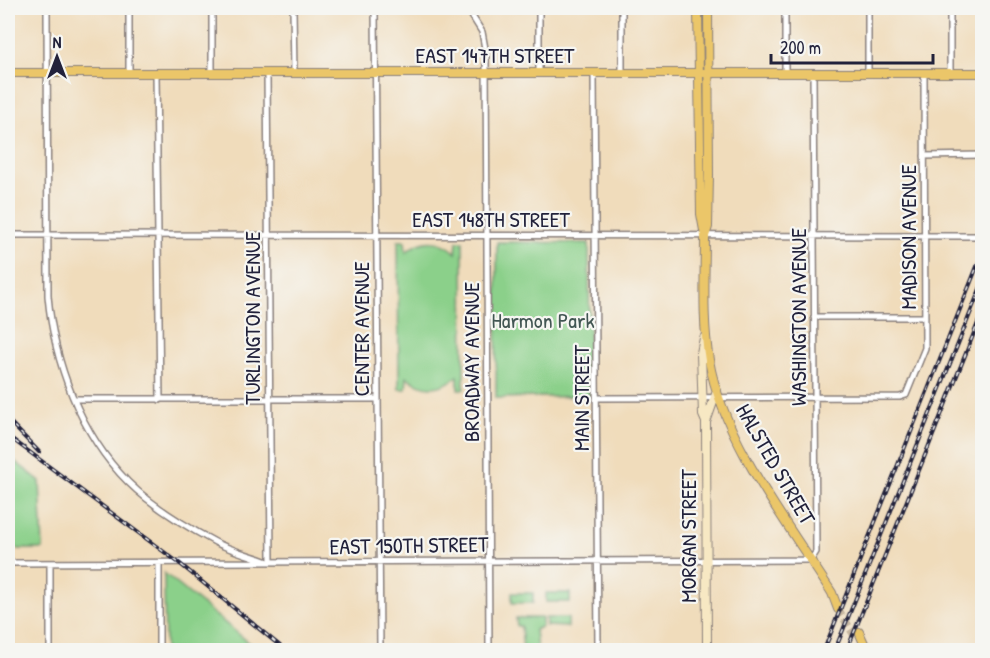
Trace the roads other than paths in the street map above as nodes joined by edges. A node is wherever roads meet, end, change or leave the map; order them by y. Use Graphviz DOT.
graph roads {
  1 [pos="47,8"];
  2 [pos="129,8"];
  3 [pos="212,8"];
  4 [pos="293,8"];
  5 [pos="375,8"];
  6 [pos="467,8"];
  7 [pos="539,8"];
  8 [pos="622,8"];
  9 [pos="698,8"];
  10 [pos="708,8"];
  11 [pos="785,8"];
  12 [pos="868,8"];
  13 [pos="950,8"];
  14 [pos="375,72"];
  15 [pos="786,72"];
  16 [pos="813,72"];
  17 [pos="868,72"];
  18 [pos="8,73"];
  19 [pos="48,73"];
  20 [pos="129,73"];
  21 [pos="156,73"];
  22 [pos="212,73"];
  23 [pos="267,73"];
  24 [pos="294,73"];
  25 [pos="486,73"];
  26 [pos="539,73"];
  27 [pos="594,73"];
  28 [pos="622,73"];
  29 [pos="703,73"];
  30 [pos="924,73"];
  31 [pos="950,73"];
  32 [pos="982,73"];
  33 [pos="982,155"];
  34 [pos="924,156"];
  35 [pos="8,235"];
  36 [pos="48,235"];
  37 [pos="158,236"];
  38 [pos="377,236"];
  39 [pos="486,236"];
  40 [pos="596,236"];
  41 [pos="705,236"];
  42 [pos="814,236"];
  43 [pos="925,236"];
  44 [pos="975,236"];
  45 [pos="267,237"];
  46 [pos="814,316"];
  47 [pos="925,316"];
  48 [pos="706,332"];
  49 [pos="716,395"];
  50 [pos="815,397"];
  51 [pos="597,398"];
  52 [pos="703,398"];
  53 [pos="74,399"];
  54 [pos="268,399"];
  55 [pos="378,399"];
  56 [pos="160,400"];
  57 [pos="706,422"];
  58 [pos="706,560"];
  59 [pos="811,560"];
  60 [pos="488,561"];
  61 [pos="598,561"];
  62 [pos="271,562"];
  63 [pos="380,562"];
  64 [pos="8,563"];
  65 [pos="50,563"];
  66 [pos="159,563"];
  67 [pos="839,606"];
  68 [pos="857,635"];
  69 [pos="50,651"];
  70 [pos="159,651"];
  71 [pos="380,651"];
  72 [pos="489,651"];
  73 [pos="598,651"];
  74 [pos="707,651"];
  75 [pos="867,651"];
  1 -- 19 [label="street"];
  2 -- 20 [label="street"];
  3 -- 22 [label="street"];
  4 -- 24 [label="street"];
  5 -- 14 [label="street, CENTER AVENUE"];
  6 -- 25 [label="street, BROADWAY AVENUE"];
  7 -- 26 [label="street"];
  8 -- 28 [label="street"];
  9 -- 29 [label="main road, HALSTED STREET"];
  10 -- 29 [label="main road, HALSTED STREET"];
  11 -- 15 [label="street"];
  12 -- 17 [label="street"];
  13 -- 31 [label="street"];
  14 -- 24 [label="main road, EAST 147TH STREET"];
  14 -- 25 [label="main road, EAST 147TH STREET"];
  14 -- 38 [label="street, CENTER AVENUE"];
  15 -- 16 [label="main road, EAST 147TH STREET"];
  15 -- 29 [label="main road, EAST 147TH STREET"];
  16 -- 17 [label="main road, EAST 147TH STREET"];
  16 -- 42 [label="street, WASHINGTON AVENUE"];
  17 -- 30 [label="main road, EAST 147TH STREET"];
  18 -- 19 [label="main road, EAST 147TH STREET"];
  19 -- 20 [label="main road, EAST 147TH STREET"];
  19 -- 36 [label="street"];
  20 -- 21 [label="main road, EAST 147TH STREET"];
  21 -- 22 [label="main road, EAST 147TH STREET"];
  21 -- 37 [label="street"];
  22 -- 23 [label="main road, EAST 147TH STREET"];
  23 -- 24 [label="main road, EAST 147TH STREET"];
  23 -- 45 [label="street, TURLINGTON AVENUE"];
  25 -- 26 [label="main road, EAST 147TH STREET"];
  25 -- 39 [label="street, BROADWAY AVENUE"];
  26 -- 27 [label="main road, EAST 147TH STREET"];
  27 -- 28 [label="main road, EAST 147TH STREET"];
  27 -- 40 [label="street, MAIN STREET"];
  28 -- 29 [label="main road, EAST 147TH STREET"];
  29 -- 41 [label="main road, HALSTED STREET"];
  30 -- 31 [label="main road, EAST 147TH STREET"];
  30 -- 34 [label="street, MADISON AVENUE"];
  31 -- 32 [label="main road, EAST 147TH STREET"];
  33 -- 34 [label="street"];
  34 -- 43 [label="street, MADISON AVENUE"];
  35 -- 36 [label="street, EAST 148TH STREET"];
  36 -- 37 [label="street, EAST 148TH STREET"];
  36 -- 53 [label="street"];
  37 -- 45 [label="street, EAST 148TH STREET"];
  37 -- 56 [label="street"];
  38 -- 39 [label="street, EAST 148TH STREET"];
  38 -- 45 [label="street, EAST 148TH STREET"];
  38 -- 55 [label="street, CENTER AVENUE"];
  39 -- 40 [label="street, EAST 148TH STREET"];
  39 -- 60 [label="street, BROADWAY AVENUE"];
  40 -- 41 [label="street, EAST 148TH STREET"];
  40 -- 51 [label="street, MAIN STREET"];
  41 -- 42 [label="street, EAST 148TH STREET"];
  41 -- 48 [label="main road, HALSTED STREET"];
  42 -- 43 [label="street, EAST 148TH STREET"];
  42 -- 46 [label="street, WASHINGTON AVENUE"];
  43 -- 44 [label="street, EAST 148TH STREET"];
  43 -- 47 [label="street, MADISON AVENUE"];
  45 -- 54 [label="street, TURLINGTON AVENUE"];
  46 -- 47 [label="street"];
  46 -- 50 [label="street, WASHINGTON AVENUE"];
  47 -- 50 [label="street, MADISON AVENUE"];
  48 -- 49 [label="main road, HALSTED STREET"];
  48 -- 52 [label="street, MORGAN STREET"];
  49 -- 50 [label="street"];
  49 -- 52 [label="street"];
  49 -- 57 [label="street, MORGAN STREET"];
  49 -- 59 [label="main road, HALSTED STREET"];
  50 -- 59 [label="street, WASHINGTON AVENUE"];
  51 -- 52 [label="street"];
  51 -- 61 [label="street, MAIN STREET"];
  52 -- 57 [label="street, MORGAN STREET"];
  53 -- 56 [label="street"];
  53 -- 62 [label="street"];
  54 -- 55 [label="street"];
  54 -- 56 [label="street"];
  54 -- 62 [label="street, TURLINGTON AVENUE"];
  55 -- 63 [label="street, CENTER AVENUE"];
  57 -- 58 [label="street, MORGAN STREET"];
  58 -- 59 [label="street, EAST 150TH STREET"];
  58 -- 61 [label="street, EAST 150TH STREET"];
  58 -- 74 [label="street, MORGAN STREET"];
  59 -- 67 [label="main road, HALSTED STREET"];
  60 -- 61 [label="street, EAST 150TH STREET"];
  60 -- 63 [label="street, EAST 150TH STREET"];
  60 -- 72 [label="street, BROADWAY AVENUE"];
  61 -- 73 [label="street, MAIN STREET"];
  62 -- 63 [label="street, EAST 150TH STREET"];
  62 -- 66 [label="street, EAST 150TH STREET"];
  63 -- 71 [label="street, CENTER AVENUE"];
  64 -- 65 [label="street, EAST 150TH STREET"];
  65 -- 66 [label="street, EAST 150TH STREET"];
  65 -- 69 [label="street"];
  66 -- 70 [label="street"];
  68 -- 75 [label="main road"];
}
